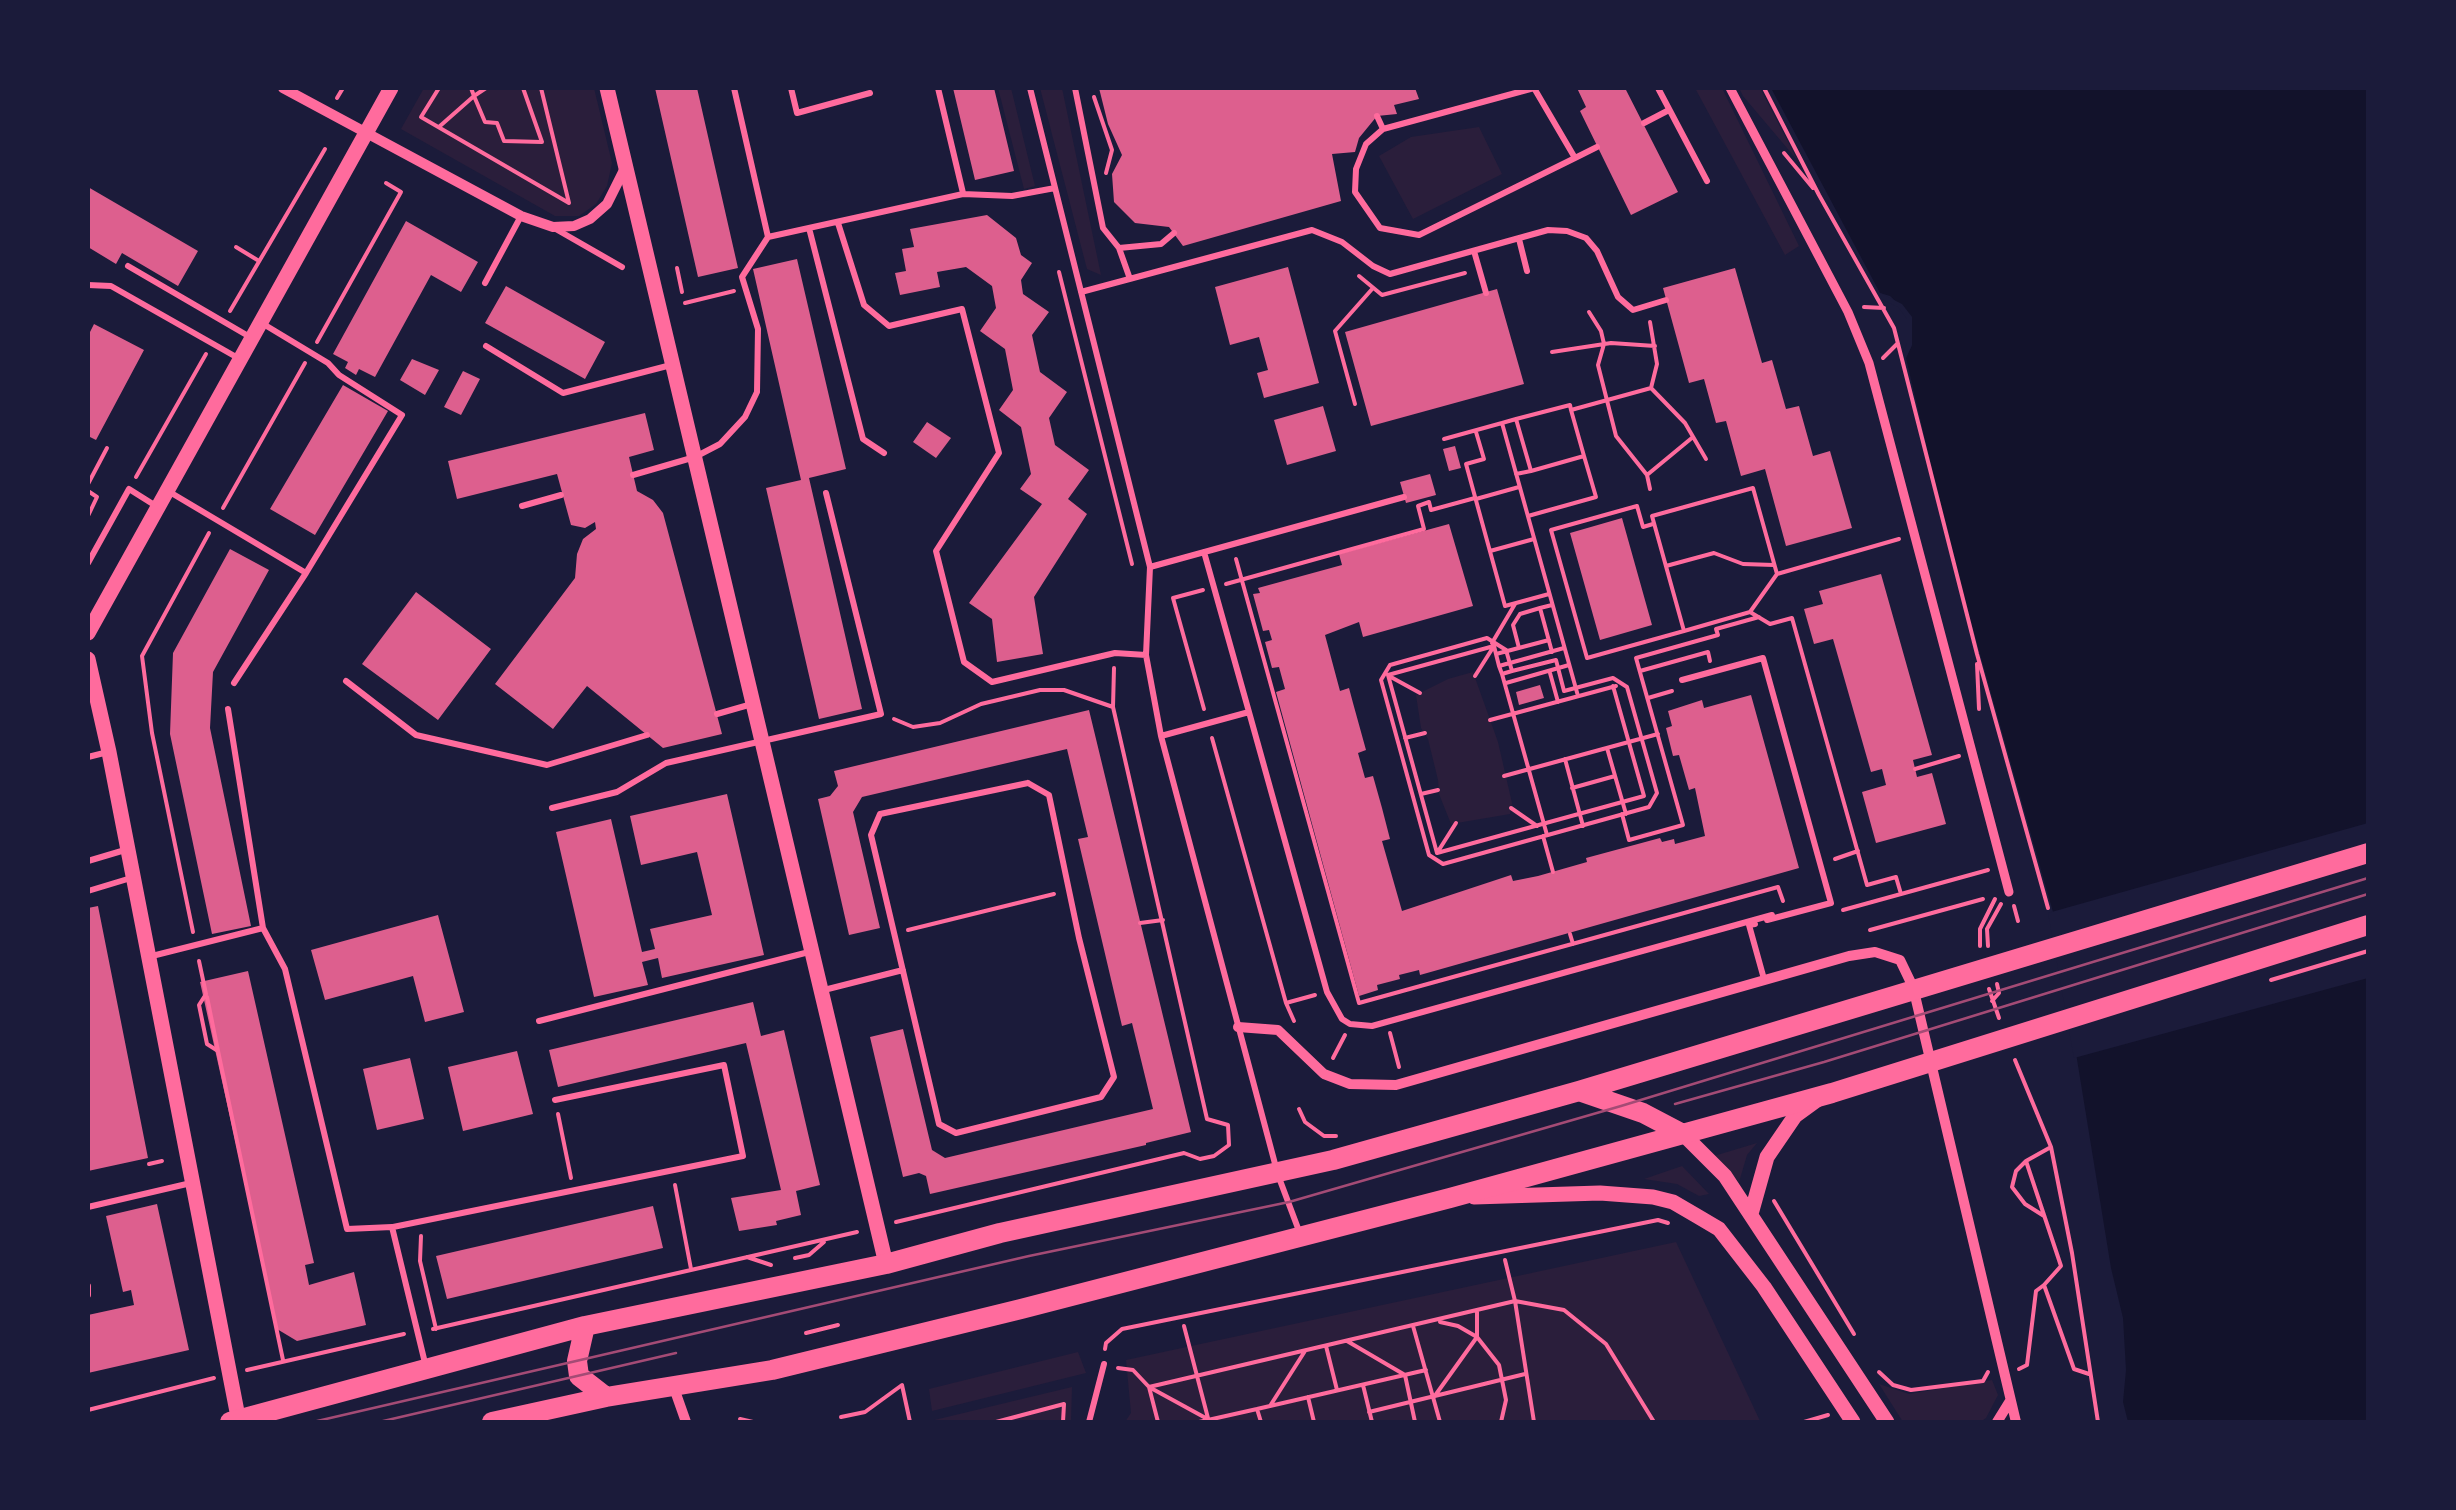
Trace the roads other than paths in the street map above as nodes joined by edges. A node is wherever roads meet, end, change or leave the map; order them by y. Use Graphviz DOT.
graph roads {
  1 [pos="283,88"];
  2 [pos="391,88"];
  3 [pos="607,88"];
  4 [pos="734,88"];
  5 [pos="791,88"];
  6 [pos="938,88"];
  7 [pos="1030,88"];
  8 [pos="1075,88"];
  9 [pos="1658,88"];
  10 [pos="1730,88"];
  11 [pos="870,93"];
  12 [pos="1670,110"];
  13 [pos="1378,116"];
  14 [pos="1644,123"];
  15 [pos="1383,129"];
  16 [pos="366,132"];
  17 [pos="1596,147"];
  18 [pos="1574,158"];
  19 [pos="626,166"];
  20 [pos="1706,181"];
  21 [pos="1054,188"];
  22 [pos="963,194"];
  23 [pos="522,216"];
  24 [pos="838,223"];
  25 [pos="553,227"];
  26 [pos="809,228"];
  27 [pos="1174,233"];
  28 [pos="768,237"];
  29 [pos="1519,239"];
  30 [pos="1119,248"];
  31 [pos="1474,251"];
  32 [pos="128,266"];
  33 [pos="622,267"];
  34 [pos="1528,271"];
  35 [pos="1130,279"];
  36 [pos="484,283"];
  37 [pos="88,286"];
  38 [pos="1081,292"];
  39 [pos="1486,293"];
  40 [pos="1666,300"];
  41 [pos="260,322"];
  42 [pos="251,337"];
  43 [pos="486,346"];
  44 [pos="240,358"];
  45 [pos="673,365"];
  46 [pos="884,453"];
  47 [pos="694,457"];
  48 [pos="633,475"];
  49 [pos="166,490"];
  50 [pos="826,494"];
  51 [pos="561,495"];
  52 [pos="1404,497"];
  53 [pos="522,506"];
  54 [pos="158,507"];
  55 [pos="1204,552"];
  56 [pos="88,563"];
  57 [pos="1150,567"];
  58 [pos="306,574"];
  59 [pos="88,634"];
  60 [pos="1146,655"];
  61 [pos="88,659"];
  62 [pos="1682,680"];
  63 [pos="346,682"];
  64 [pos="234,683"];
  65 [pos="754,703"];
  66 [pos="228,708"];
  67 [pos="1248,712"];
  68 [pos="717,714"];
  69 [pos="647,735"];
  70 [pos="1161,736"];
  71 [pos="763,743"];
  72 [pos="109,752"];
  73 [pos="88,757"];
  74 [pos="552,808"];
  75 [pos="126,849"];
  76 [pos="2368,853"];
  77 [pos="88,861"];
  78 [pos="132,878"];
  79 [pos="88,892"];
  80 [pos="2009,892"];
  81 [pos="1772,915"];
  82 [pos="2368,926"];
  83 [pos="263,928"];
  84 [pos="813,951"];
  85 [pos="146,958"];
  86 [pos="903,970"];
  87 [pos="1767,980"];
  88 [pos="822,990"];
  89 [pos="540,1021"];
  90 [pos="1238,1028"];
  91 [pos="1579,1091"];
  92 [pos="1828,1094"];
  93 [pos="554,1100"];
  94 [pos="1683,1134"];
  95 [pos="1278,1175"];
  96 [pos="191,1183"];
  97 [pos="1450,1198"];
  98 [pos="88,1207"];
  99 [pos="1751,1214"];
  100 [pos="392,1228"];
  101 [pos="1300,1235"];
  102 [pos="886,1264"];
  103 [pos="88,1286"];
  104 [pos="88,1295"];
  105 [pos="585,1326"];
  106 [pos="1104,1364"];
  107 [pos="427,1369"];
  108 [pos="674,1388"];
  109 [pos="606,1397"];
  110 [pos="2010,1402"];
  111 [pos="236,1422"];
  112 [pos="492,1422"];
  113 [pos="686,1422"];
  114 [pos="1089,1422"];
  115 [pos="1853,1422"];
  116 [pos="1887,1422"];
  117 [pos="1996,1422"];
  118 [pos="2016,1422"];
  1 -- 16 [label="street"];
  2 -- 16 [label="street"];
  3 -- 19 [label="street"];
  4 -- 28 [label="lane"];
  5 -- 11 [label="lane"];
  6 -- 22 [label="lane"];
  7 -- 21 [label="lane"];
  8 -- 30 [label="lane"];
  9 -- 12 [label="lane"];
  10 -- 80 [label="street"];
  12 -- 14 [label="lane"];
  12 -- 20 [label="lane"];
  13 -- 15 [label="lane"];
  15 -- 18 [label="lane"];
  15 -- 18 [label="lane"];
  16 -- 23 [label="street"];
  16 -- 41 [label="street"];
  17 -- 18 [label="lane"];
  19 -- 25 [label="street"];
  19 -- 45 [label="street"];
  21 -- 22 [label="lane"];
  21 -- 38 [label="lane"];
  22 -- 24 [label="lane"];
  23 -- 25 [label="street"];
  23 -- 36 [label="lane"];
  24 -- 26 [label="lane"];
  24 -- 60 [label="lane"];
  25 -- 33 [label="lane"];
  26 -- 28 [label="lane"];
  26 -- 46 [label="lane"];
  27 -- 30 [label="lane"];
  28 -- 47 [label="lane"];
  29 -- 31 [label="lane"];
  29 -- 34 [label="lane"];
  29 -- 40 [label="lane"];
  30 -- 35 [label="lane"];
  31 -- 35 [label="lane"];
  31 -- 39 [label="lane"];
  32 -- 42 [label="lane"];
  35 -- 38 [label="lane"];
  37 -- 44 [label="lane"];
  38 -- 57 [label="lane"];
  41 -- 42 [label="street"];
  41 -- 58 [label="lane"];
  42 -- 44 [label="street"];
  43 -- 45 [label="lane"];
  44 -- 49 [label="street"];
  45 -- 47 [label="street"];
  47 -- 48 [label="lane"];
  47 -- 65 [label="street"];
  49 -- 54 [label="street"];
  49 -- 58 [label="lane"];
  50 -- 71 [label="lane"];
  51 -- 53 [label="lane"];
  52 -- 55 [label="lane"];
  54 -- 56 [label="lane"];
  54 -- 59 [label="street"];
  55 -- 57 [label="lane"];
  55 -- 67 [label="lane"];
  57 -- 60 [label="lane"];
  58 -- 64 [label="lane"];
  60 -- 70 [label="lane"];
  61 -- 72 [label="street"];
  62 -- 87 [label="lane"];
  63 -- 69 [label="lane"];
  65 -- 68 [label="lane"];
  65 -- 71 [label="street"];
  66 -- 83 [label="lane"];
  67 -- 70 [label="lane"];
  67 -- 81 [label="lane"];
  70 -- 90 [label="lane"];
  71 -- 74 [label="lane"];
  71 -- 84 [label="street"];
  72 -- 73 [label="lane"];
  72 -- 75 [label="street"];
  75 -- 77 [label="lane"];
  75 -- 78 [label="street"];
  76 -- 91 [label="main road"];
  78 -- 79 [label="lane"];
  78 -- 85 [label="street"];
  82 -- 92 [label="main road"];
  83 -- 85 [label="lane"];
  83 -- 100 [label="lane"];
  84 -- 88 [label="street"];
  84 -- 89 [label="lane"];
  85 -- 96 [label="street"];
  86 -- 86 [label="lane"];
  86 -- 88 [label="lane"];
  87 -- 90 [label="street"];
  87 -- 110 [label="street"];
  88 -- 102 [label="street"];
  90 -- 95 [label="lane"];
  91 -- 94 [label="main road"];
  91 -- 95 [label="main road"];
  92 -- 94 [label="main road"];
  92 -- 99 [label="street"];
  93 -- 100 [label="lane"];
  94 -- 97 [label="main road"];
  94 -- 99 [label="street"];
  95 -- 101 [label="lane"];
  95 -- 102 [label="main road"];
  96 -- 98 [label="lane"];
  96 -- 111 [label="street"];
  97 -- 101 [label="main road"];
  97 -- 115 [label="street"];
  99 -- 116 [label="street"];
  100 -- 107 [label="lane"];
  101 -- 108 [label="main road"];
  102 -- 105 [label="main road"];
  103 -- 104 [label="lane"];
  105 -- 107 [label="main road"];
  105 -- 109 [label="main road"];
  106 -- 114 [label="lane"];
  107 -- 111 [label="main road"];
  108 -- 109 [label="main road"];
  108 -- 113 [label="street"];
  109 -- 112 [label="main road"];
  110 -- 117 [label="street"];
  110 -- 118 [label="street"];
}
